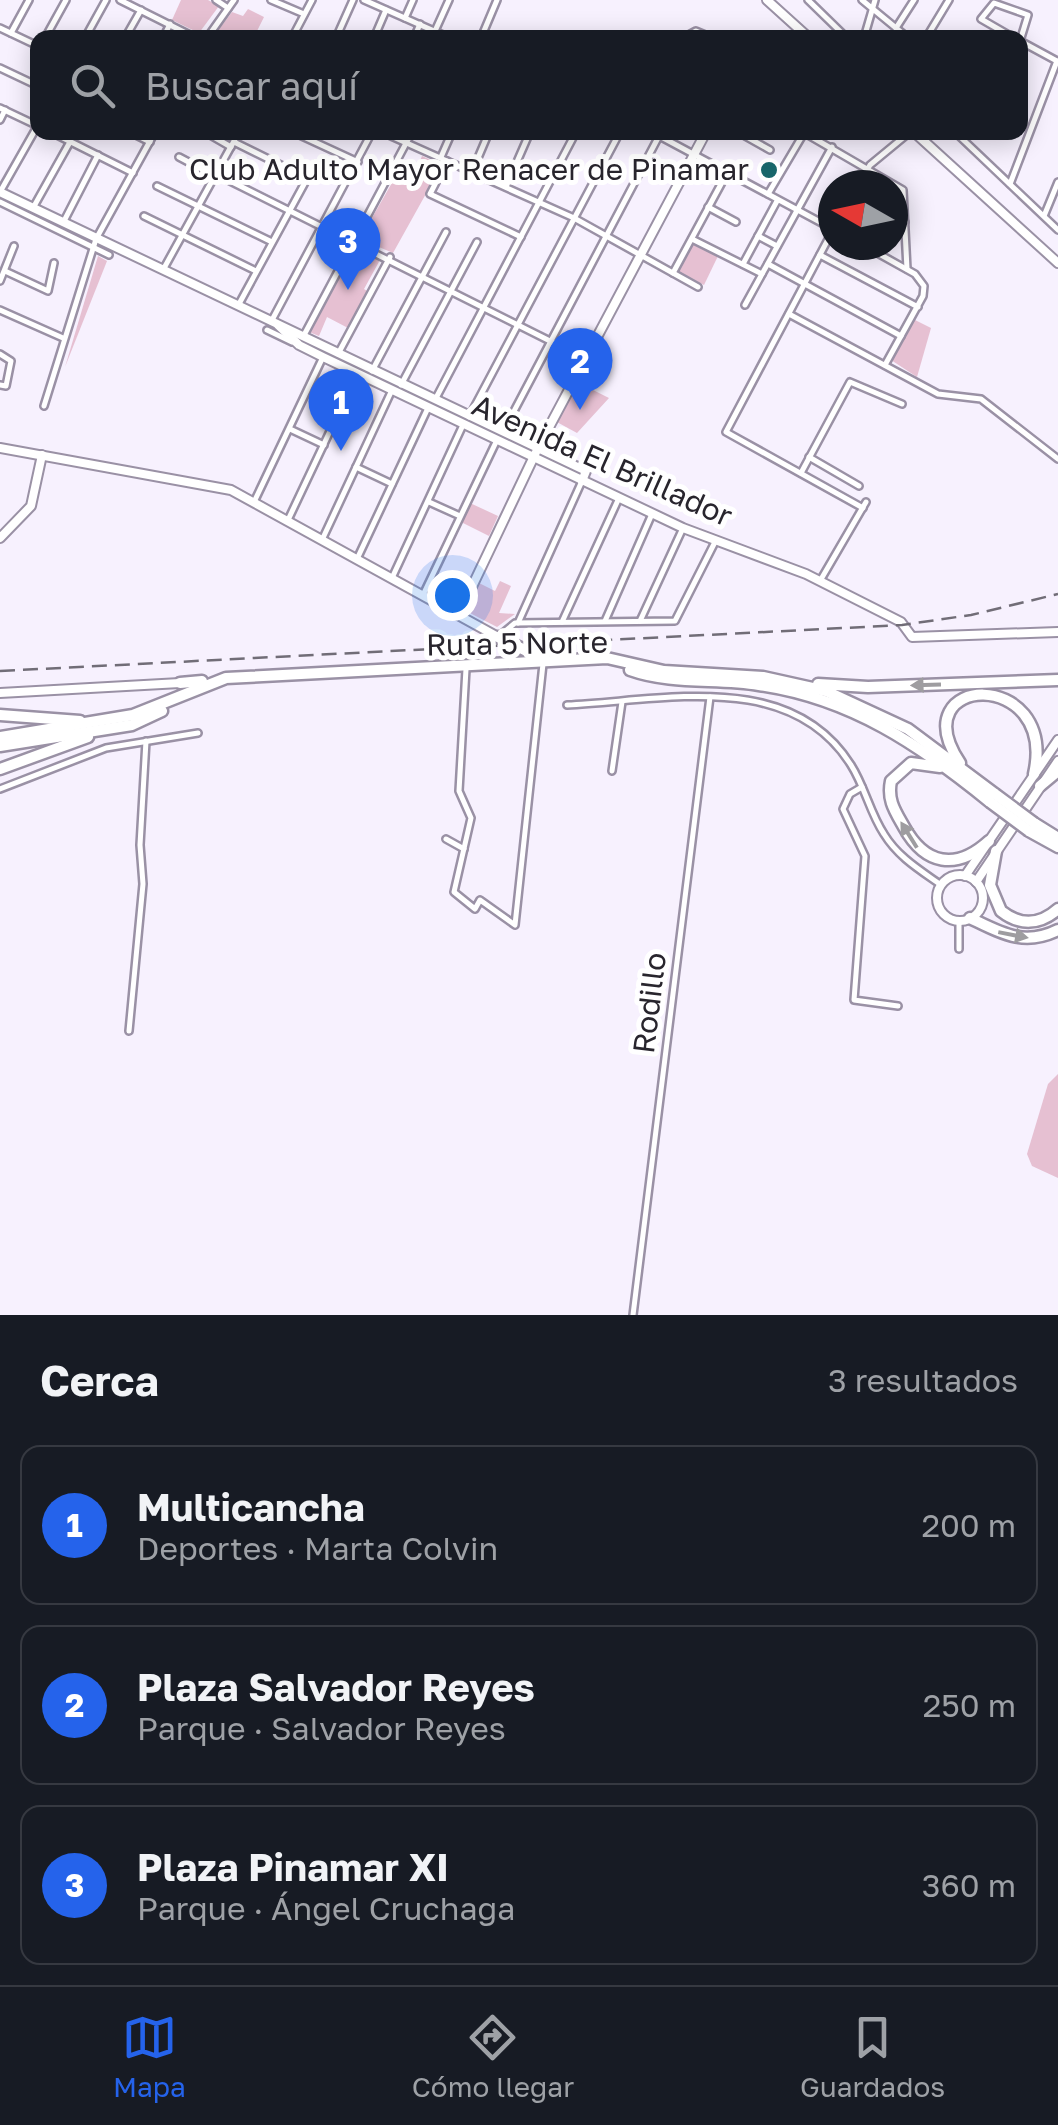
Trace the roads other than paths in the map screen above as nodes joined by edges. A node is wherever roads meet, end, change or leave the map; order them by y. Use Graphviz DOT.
graph roads {
  1 [pos="29,0"];
  2 [pos="66,0"];
  3 [pos="106,0"];
  4 [pos="120,0"];
  5 [pos="216,0"];
  6 [pos="234,0"];
  7 [pos="272,0"];
  8 [pos="312,0"];
  9 [pos="352,0"];
  10 [pos="413,0"];
  11 [pos="449,0"];
  12 [pos="497,0"];
  13 [pos="768,0"];
  14 [pos="808,0"];
  15 [pos="862,0"];
  16 [pos="875,0"];
  17 [pos="914,0"];
  18 [pos="948,0"];
  19 [pos="369,1"];
  20 [pos="228,8"];
  21 [pos="140,10"];
  22 [pos="386,10"];
  23 [pos="872,10"];
  24 [pos="304,14"];
  25 [pos="405,18"];
  26 [pos="170,24"];
  27 [pos="420,24"];
  28 [pos="0,28"];
  29 [pos="896,28"];
  30 [pos="50,30"];
  31 [pos="90,30"];
  32 [pos="129,30"];
  33 [pos="167,30"];
  34 [pos="181,30"];
  35 [pos="213,30"];
  36 [pos="296,30"];
  37 [pos="339,30"];
  38 [pos="377,30"];
  39 [pos="417,30"];
  40 [pos="433,30"];
  41 [pos="435,30"];
  42 [pos="484,30"];
  43 [pos="798,30"];
  44 [pos="839,30"];
  45 [pos="866,30"];
  46 [pos="898,30"];
  47 [pos="931,30"];
  48 [pos="1001,30"];
  49 [pos="1021,30"];
  50 [pos="11,34"];
  51 [pos="30,42"];
  52 [pos="1028,45"];
  53 [pos="1058,60"];
  54 [pos="0,68"];
  55 [pos="30,82"];
  56 [pos="2,109"];
  57 [pos="0,120"];
  58 [pos="30,122"];
  59 [pos="1028,137"];
  60 [pos="30,138"];
  61 [pos="66,140"];
  62 [pos="146,140"];
  63 [pos="223,140"];
  64 [pos="234,140"];
  65 [pos="310,140"];
  66 [pos="368,140"];
  67 [pos="399,140"];
  68 [pos="409,140"];
  69 [pos="450,140"];
  70 [pos="486,140"];
  71 [pos="527,140"];
  72 [pos="572,140"];
  73 [pos="616,140"];
  74 [pos="653,140"];
  75 [pos="667,140"];
  76 [pos="701,140"];
  77 [pos="752,140"];
  78 [pos="799,140"];
  79 [pos="817,140"];
  80 [pos="902,140"];
  81 [pos="921,140"];
  82 [pos="963,140"];
  83 [pos="70,142"];
  84 [pos="150,142"];
  85 [pos="1026,142"];
  86 [pos="232,144"];
  87 [pos="407,144"];
  88 [pos="832,148"];
  89 [pos="770,150"];
  90 [pos="98,155"];
  91 [pos="693,155"];
  92 [pos="179,156"];
  93 [pos="444,160"];
  94 [pos="358,162"];
  95 [pos="315,164"];
  96 [pos="867,168"];
  97 [pos="870,170"];
  98 [pos="472,172"];
  99 [pos="133,173"];
  100 [pos="727,174"];
  101 [pos="216,175"];
  102 [pos="307,178"];
  103 [pos="1058,182"];
  104 [pos="1010,184"];
  105 [pos="158,186"];
  106 [pos="506,187"];
  107 [pos="0,193"];
  108 [pos="768,194"];
  109 [pos="778,200"];
  110 [pos="0,202"];
  111 [pos="541,203"];
  112 [pos="199,206"];
  113 [pos="708,207"];
  114 [pos="33,208"];
  115 [pos="290,210"];
  116 [pos="798,210"];
  117 [pos="144,216"];
  118 [pos="574,218"];
  119 [pos="1044,218"];
  120 [pos="818,221"];
  121 [pos="736,222"];
  122 [pos="63,223"];
  123 [pos="323,226"];
  124 [pos="1058,230"];
  125 [pos="446,232"];
  126 [pos="183,235"];
  127 [pos="605,236"];
  128 [pos="758,236"];
  129 [pos="521,237"];
  130 [pos="692,239"];
  131 [pos="272,242"];
  132 [pos="354,242"];
  133 [pos="478,242"];
  134 [pos="95,243"];
  135 [pos="14,246"];
  136 [pos="777,246"];
  137 [pos="109,255"];
  138 [pos="640,255"];
  139 [pos="390,257"];
  140 [pos="818,259"];
  141 [pos="829,260"];
  142 [pos="890,260"];
  143 [pos="907,260"];
  144 [pos="54,262"];
  145 [pos="743,264"];
  146 [pos="768,264"];
  147 [pos="1058,266"];
  148 [pos="907,269"];
  149 [pos="163,271"];
  150 [pos="256,271"];
  151 [pos="4,272"];
  152 [pos="673,274"];
  153 [pos="762,274"];
  154 [pos="422,275"];
  155 [pos="0,281"];
  156 [pos="805,283"];
  157 [pos="698,287"];
  158 [pos="452,290"];
  159 [pos="745,305"];
  160 [pos="484,306"];
  161 [pos="237,307"];
  162 [pos="918,307"];
  163 [pos="0,310"];
  164 [pos="788,314"];
  165 [pos="518,325"];
  166 [pos="272,326"];
  167 [pos="902,336"];
  168 [pos="63,338"];
  169 [pos="301,341"];
  170 [pos="549,342"];
  171 [pos="0,354"];
  172 [pos="338,354"];
  173 [pos="323,357"];
  174 [pos="584,358"];
  175 [pos="885,365"];
  176 [pos="372,371"];
  177 [pos="357,374"];
  178 [pos="401,384"];
  179 [pos="0,385"];
  180 [pos="392,390"];
  181 [pos="432,404"];
  182 [pos="902,404"];
  183 [pos="44,406"];
  184 [pos="466,421"];
  185 [pos="289,429"];
  186 [pos="500,436"];
  187 [pos="324,445"];
  188 [pos="0,448"];
  189 [pos="22,451"];
  190 [pos="535,453"];
  191 [pos="42,454"];
  192 [pos="1056,455"];
  193 [pos="63,458"];
  194 [pos="809,458"];
  195 [pos="356,467"];
  196 [pos="801,474"];
  197 [pos="40,476"];
  198 [pos="584,476"];
  199 [pos="392,484"];
  200 [pos="860,486"];
  201 [pos="619,498"];
  202 [pos="254,502"];
  203 [pos="429,502"];
  204 [pos="652,514"];
  205 [pos="460,516"];
  206 [pos="288,520"];
  207 [pos="683,528"];
  208 [pos="0,538"];
  209 [pos="322,540"];
  210 [pos="714,542"];
  211 [pos="357,559"];
  212 [pos="392,578"];
  213 [pos="820,581"];
  214 [pos="423,595"];
  215 [pos="459,614"];
  216 [pos="562,622"];
  217 [pos="604,622"];
  218 [pos="640,622"];
  219 [pos="518,623"];
  220 [pos="1058,632"];
  221 [pos="498,637"];
  222 [pos="514,646"];
  223 [pos="514,662"];
  224 [pos="545,662"];
  225 [pos="466,668"];
  226 [pos="218,679"];
  227 [pos="778,679"];
  228 [pos="1058,680"];
  229 [pos="180,683"];
  230 [pos="0,693"];
  231 [pos="710,697"];
  232 [pos="622,702"];
  233 [pos="567,705"];
  234 [pos="0,715"];
  235 [pos="96,722"];
  236 [pos="114,728"];
  237 [pos="198,732"];
  238 [pos="0,737"];
  239 [pos="146,740"];
  240 [pos="1058,740"];
  241 [pos="0,746"];
  242 [pos="1058,760"];
  243 [pos="0,769"];
  244 [pos="612,771"];
  245 [pos="1058,771"];
  246 [pos="961,773"];
  247 [pos="1034,774"];
  248 [pos="1040,786"];
  249 [pos="862,787"];
  250 [pos="0,789"];
  251 [pos="1054,838"];
  252 [pos="446,839"];
  253 [pos="993,846"];
  254 [pos="1058,847"];
  255 [pos="464,849"];
  256 [pos="1058,856"];
  257 [pos="965,876"];
  258 [pos="976,882"];
  259 [pos="941,885"];
  260 [pos="1058,908"];
  261 [pos="965,919"];
  262 [pos="1058,930"];
  263 [pos="959,949"];
  264 [pos="898,1006"];
  265 [pos="129,1032"];
  266 [pos="633,1315"];
  1 -- 50 [label="street"];
  2 -- 30 [label="street"];
  3 -- 31 [label="street"];
  4 -- 21 [label="street"];
  5 -- 20 [label="street"];
  6 -- 20 [label="street"];
  7 -- 24 [label="street"];
  8 -- 24 [label="street"];
  9 -- 37 [label="street"];
  10 -- 25 [label="street"];
  11 -- 41 [label="street"];
  12 -- 42 [label="street"];
  13 -- 43 [label="street"];
  14 -- 44 [label="street"];
  15 -- 23 [label="street"];
  16 -- 23 [label="street"];
  17 -- 29 [label="street"];
  18 -- 47 [label="street"];
  19 -- 22 [label="street"];
  20 -- 35 [label="street"];
  21 -- 26 [label="street"];
  21 -- 32 [label="street"];
  22 -- 25 [label="street"];
  22 -- 38 [label="street"];
  23 -- 29 [label="street"];
  23 -- 45 [label="street"];
  24 -- 36 [label="street"];
  25 -- 27 [label="street"];
  26 -- 33 [label="street"];
  26 -- 34 [label="street"];
  27 -- 39 [label="street"];
  27 -- 40 [label="street"];
  28 -- 50 [label="street"];
  29 -- 46 [label="street"];
  48 -- 49 [label="street"];
  50 -- 51 [label="street"];
  52 -- 53 [label="street"];
  53 -- 59 [label="street"];
  54 -- 55 [label="street"];
  56 -- 57 [label="street"];
  56 -- 58 [label="street"];
  60 -- 107 [label="street"];
  61 -- 83 [label="street"];
  62 -- 84 [label="street"];
  63 -- 86 [label="street"];
  64 -- 86 [label="street"];
  65 -- 94 [label="street"];
  66 -- 94 [label="street"];
  67 -- 87 [label="street"];
  68 -- 87 [label="street"];
  69 -- 93 [label="street"];
  70 -- 98 [label="street"];
  71 -- 106 [label="street"];
  72 -- 111 [label="street"];
  73 -- 118 [label="street"];
  74 -- 127 [label="street"];
  75 -- 91 [label="street"];
  76 -- 91 [label="street"];
  77 -- 89 [label="street"];
  78 -- 108 [label="street"];
  79 -- 88 [label="street"];
  80 -- 96 [label="street"];
  81 -- 147 [label="street"];
  82 -- 104 [label="street"];
  83 -- 90 [label="street"];
  83 -- 114 [label="street"];
  84 -- 99 [label="street"];
  85 -- 104 [label="street"];
  86 -- 101 [label="street"];
  86 -- 102 [label="street"];
  87 -- 93 [label="street"];
  87 -- 132 [label="street"];
  88 -- 96 [label="street"];
  88 -- 116 [label="street"];
  90 -- 99 [label="street"];
  90 -- 122 [label="street"];
  91 -- 100 [label="street"];
  91 -- 138 [label="street"];
  92 -- 101 [label="street"];
  93 -- 98 [label="street"];
  93 -- 129 [label="street"];
  94 -- 123 [label="street"];
  95 -- 102 [label="street"];
  96 -- 97 [label="street"];
  98 -- 106 [label="street"];
  99 -- 134 [label="street"];
  100 -- 108 [label="street"];
  100 -- 113 [label="street"];
  101 -- 112 [label="street"];
  101 -- 115 [label="street"];
  102 -- 115 [label="street"];
  103 -- 119 [label="street"];
  104 -- 119 [label="street"];
  105 -- 112 [label="street"];
  106 -- 111 [label="street"];
  107 -- 114 [label="street, Avenida El Brillador"];
  108 -- 109 [label="street"];
  109 -- 116 [label="street"];
  109 -- 128 [label="street"];
  110 -- 134 [label="street, Avenida El Brillador"];
  111 -- 118 [label="street"];
  111 -- 129 [label="street"];
  112 -- 126 [label="street"];
  112 -- 131 [label="street"];
  113 -- 121 [label="street"];
  113 -- 130 [label="street"];
  114 -- 122 [label="street, Avenida El Brillador"];
  115 -- 123 [label="street"];
  115 -- 131 [label="street"];
  116 -- 120 [label="street"];
  116 -- 136 [label="street"];
  117 -- 126 [label="street"];
  118 -- 127 [label="street"];
  118 -- 165 [label="street"];
  119 -- 124 [label="street"];
  122 -- 134 [label="street, Avenida El Brillador"];
  123 -- 132 [label="street"];
  123 -- 166 [label="street"];
  125 -- 154 [label="street"];
  126 -- 149 [label="street"];
  126 -- 150 [label="street"];
  127 -- 138 [label="street"];
  127 -- 170 [label="street"];
  128 -- 136 [label="street"];
  128 -- 145 [label="street"];
  129 -- 160 [label="street"];
  130 -- 145 [label="street"];
  130 -- 152 [label="street"];
  131 -- 150 [label="street"];
  132 -- 139 [label="street"];
  132 -- 169 [label="street"];
  133 -- 158 [label="street"];
  134 -- 137 [label="street, Avenida El Brillador"];
  134 -- 149 [label="street, Avenida El Brillador"];
  134 -- 168 [label="street"];
  135 -- 151 [label="street"];
  136 -- 146 [label="street"];
  138 -- 152 [label="street"];
  138 -- 174 [label="street"];
  139 -- 154 [label="street"];
  139 -- 172 [label="street"];
  140 -- 156 [label="street"];
  141 -- 162 [label="street"];
  142 -- 148 [label="street"];
  143 -- 148 [label="street"];
  144 -- 151 [label="street"];
  145 -- 153 [label="street"];
  146 -- 153 [label="street"];
  146 -- 156 [label="street"];
  148 -- 162 [label="street"];
  149 -- 161 [label="street, Avenida El Brillador"];
  150 -- 161 [label="street"];
  151 -- 155 [label="street"];
  152 -- 157 [label="street"];
  153 -- 159 [label="street"];
  154 -- 158 [label="street"];
  154 -- 176 [label="street"];
  156 -- 164 [label="street"];
  156 -- 167 [label="street"];
  158 -- 160 [label="street"];
  158 -- 178 [label="street"];
  160 -- 165 [label="street"];
  160 -- 181 [label="street"];
  161 -- 166 [label="street, Avenida El Brillador"];
  162 -- 167 [label="street"];
  163 -- 168 [label="street"];
  164 -- 175 [label="street"];
  164 -- 196 [label="street"];
  165 -- 170 [label="street"];
  165 -- 184 [label="street"];
  166 -- 169 [label="street, Avenida El Brillador"];
  167 -- 175 [label="street"];
  168 -- 183 [label="street"];
  169 -- 172 [label="street, Avenida El Brillador"];
  169 -- 173 [label="street, Avenida El Brillador"];
  170 -- 174 [label="street"];
  170 -- 186 [label="street"];
  171 -- 179 [label="street"];
  172 -- 176 [label="street, Avenida El Brillador"];
  173 -- 177 [label="street, Avenida El Brillador"];
  173 -- 185 [label="street"];
  174 -- 190 [label="street"];
  175 -- 192 [label="street"];
  176 -- 178 [label="street, Avenida El Brillador"];
  177 -- 180 [label="street, Avenida El Brillador"];
  177 -- 187 [label="street"];
  178 -- 181 [label="street, Avenida El Brillador"];
  180 -- 181 [label="street, Avenida El Brillador"];
  180 -- 195 [label="street"];
  181 -- 184 [label="street, Avenida El Brillador"];
  181 -- 199 [label="street"];
  182 -- 194 [label="street"];
  184 -- 186 [label="street, Avenida El Brillador"];
  184 -- 203 [label="street"];
  185 -- 187 [label="street"];
  185 -- 202 [label="street"];
  186 -- 190 [label="street, Avenida El Brillador"];
  186 -- 205 [label="street"];
  187 -- 206 [label="street"];
  188 -- 189 [label="street"];
  189 -- 191 [label="street"];
  189 -- 197 [label="street"];
  190 -- 198 [label="street, Avenida El Brillador"];
  190 -- 215 [label="street"];
  191 -- 193 [label="street"];
  191 -- 197 [label="street"];
  193 -- 197 [label="street"];
  193 -- 202 [label="street"];
  194 -- 196 [label="street"];
  194 -- 200 [label="street"];
  195 -- 199 [label="street"];
  195 -- 209 [label="street"];
  196 -- 213 [label="street"];
  197 -- 208 [label="street"];
  198 -- 201 [label="street, Avenida El Brillador"];
  198 -- 219 [label="street"];
  199 -- 211 [label="street"];
  201 -- 204 [label="street, Avenida El Brillador"];
  201 -- 216 [label="street"];
  202 -- 206 [label="street"];
  203 -- 205 [label="street"];
  203 -- 212 [label="street"];
  204 -- 207 [label="street, Avenida El Brillador"];
  204 -- 217 [label="street"];
  205 -- 214 [label="street"];
  206 -- 209 [label="street"];
  207 -- 210 [label="street, Avenida El Brillador"];
  207 -- 218 [label="street"];
  209 -- 211 [label="street"];
  210 -- 213 [label="street, Avenida El Brillador"];
  210 -- 218 [label="street"];
  211 -- 212 [label="street"];
  212 -- 214 [label="street"];
  213 -- 220 [label="street, Avenida El Brillador"];
  214 -- 215 [label="street"];
  215 -- 221 [label="street"];
  216 -- 217 [label="street"];
  216 -- 219 [label="street"];
  217 -- 218 [label="street"];
  219 -- 221 [label="street"];
  221 -- 222 [label="highway"];
  222 -- 223 [label="highway"];
  222 -- 224 [label="highway"];
  223 -- 224 [label="highway, Ruta 5 Norte"];
  223 -- 226 [label="highway, Ruta 5 Norte"];
  224 -- 225 [label="highway, Ruta 5 Norte"];
  224 -- 227 [label="highway, Ruta 5 Norte"];
  224 -- 246 [label="highway, Ruta 5 Norte"];
  224 -- 255 [label="street"];
  225 -- 236 [label="highway, Ruta 5 Norte"];
  225 -- 255 [label="street"];
  226 -- 229 [label="highway"];
  226 -- 235 [label="highway, Ruta 5 Norte"];
  228 -- 227 [label="highway, one-way"];
  227 -- 246 [label="highway, Ruta 5 Norte"];
  229 -- 230 [label="street"];
  231 -- 232 [label="street"];
  231 -- 249 [label="street"];
  231 -- 266 [label="street, Rodillo"];
  232 -- 233 [label="street"];
  232 -- 244 [label="street"];
  234 -- 235 [label="highway"];
  235 -- 238 [label="highway, Ruta 5 Norte"];
  236 -- 241 [label="highway, Ruta 5 Norte"];
  236 -- 243 [label="highway"];
  237 -- 239 [label="street"];
  239 -- 250 [label="street"];
  239 -- 265 [label="street"];
  240 -- 247 [label="street"];
  242 -- 248 [label="street"];
  245 -- 248 [label="highway"];
  246 -- 247 [label="highway"];
  246 -- 251 [label="highway, Ruta 5 Norte, bridge"];
  253 -- 246 [label="highway, one-way"];
  247 -- 253 [label="street"];
  248 -- 253 [label="street"];
  249 -- 259 [label="street"];
  249 -- 264 [label="street"];
  251 -- 254 [label="highway, Ruta 5 Norte"];
  251 -- 256 [label="highway"];
  252 -- 255 [label="street"];
  253 -- 257 [label="street"];
  253 -- 258 [label="street"];
  253 -- 260 [label="highway"];
  257 -- 258 [label="street"];
  257 -- 259 [label="street"];
  258 -- 261 [label="street"];
  259 -- 261 [label="street"];
  261 -- 262 [label="highway, one-way"];
  261 -- 263 [label="street"];
}
